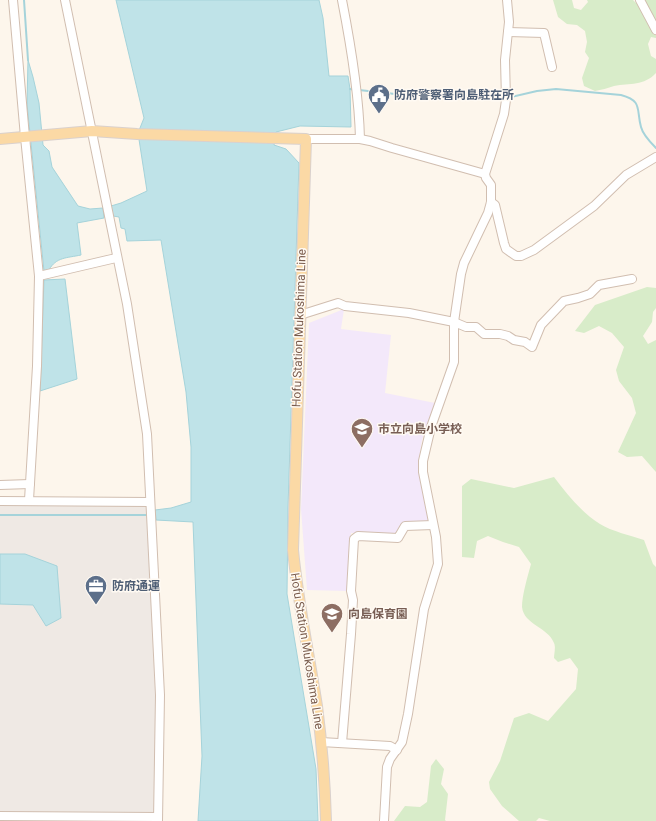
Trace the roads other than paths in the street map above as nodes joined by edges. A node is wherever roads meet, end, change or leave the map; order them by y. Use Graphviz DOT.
graph roads {
  1 [pos="14,0"];
  2 [pos="65,0"];
  3 [pos="342,0"];
  4 [pos="507,0"];
  5 [pos="640,0"];
  6 [pos="656,30"];
  7 [pos="508,32"];
  8 [pos="552,67"];
  9 [pos="92,131"];
  10 [pos="27,137"];
  11 [pos="0,139"];
  12 [pos="306,139"];
  13 [pos="360,139"];
  14 [pos="656,157"];
  15 [pos="484,174"];
  16 [pos="491,202"];
  17 [pos="116,258"];
  18 [pos="39,276"];
  19 [pos="632,279"];
  20 [pos="300,315"];
  21 [pos="454,322"];
  22 [pos="30,484"];
  23 [pos="0,485"];
  24 [pos="29,500"];
  25 [pos="0,501"];
  26 [pos="150,502"];
  27 [pos="433,525"];
  28 [pos="321,742"];
  29 [pos="342,743"];
  30 [pos="397,750"];
  31 [pos="0,816"];
  32 [pos="158,819"];
  33 [pos="326,821"];
  34 [pos="384,821"];
  1 -- 10 [label="street"];
  2 -- 9 [label="street"];
  3 -- 13 [label="street"];
  4 -- 7 [label="street"];
  5 -- 6 [label="street"];
  7 -- 8 [label="street"];
  7 -- 15 [label="street"];
  9 -- 10 [label="main road"];
  9 -- 12 [label="main road"];
  9 -- 17 [label="street"];
  10 -- 11 [label="main road"];
  10 -- 18 [label="street"];
  12 -- 13 [label="street"];
  12 -- 20 [label="main road, Hofu Station Mukoshima Line"];
  13 -- 15 [label="street"];
  14 -- 16 [label="street"];
  15 -- 16 [label="street"];
  16 -- 21 [label="street"];
  17 -- 18 [label="street"];
  17 -- 26 [label="street"];
  18 -- 22 [label="street"];
  19 -- 21 [label="street"];
  20 -- 21 [label="street"];
  20 -- 28 [label="main road, Hofu Station Mukoshima Line"];
  21 -- 27 [label="street"];
  22 -- 23 [label="street"];
  22 -- 24 [label="street"];
  24 -- 25 [label="street"];
  24 -- 26 [label="street"];
  26 -- 32 [label="street"];
  27 -- 29 [label="street"];
  27 -- 30 [label="street"];
  28 -- 29 [label="street"];
  28 -- 33 [label="main road, Hofu Station Mukoshima Line"];
  29 -- 30 [label="street"];
  30 -- 34 [label="street"];
  31 -- 32 [label="street"];
}
